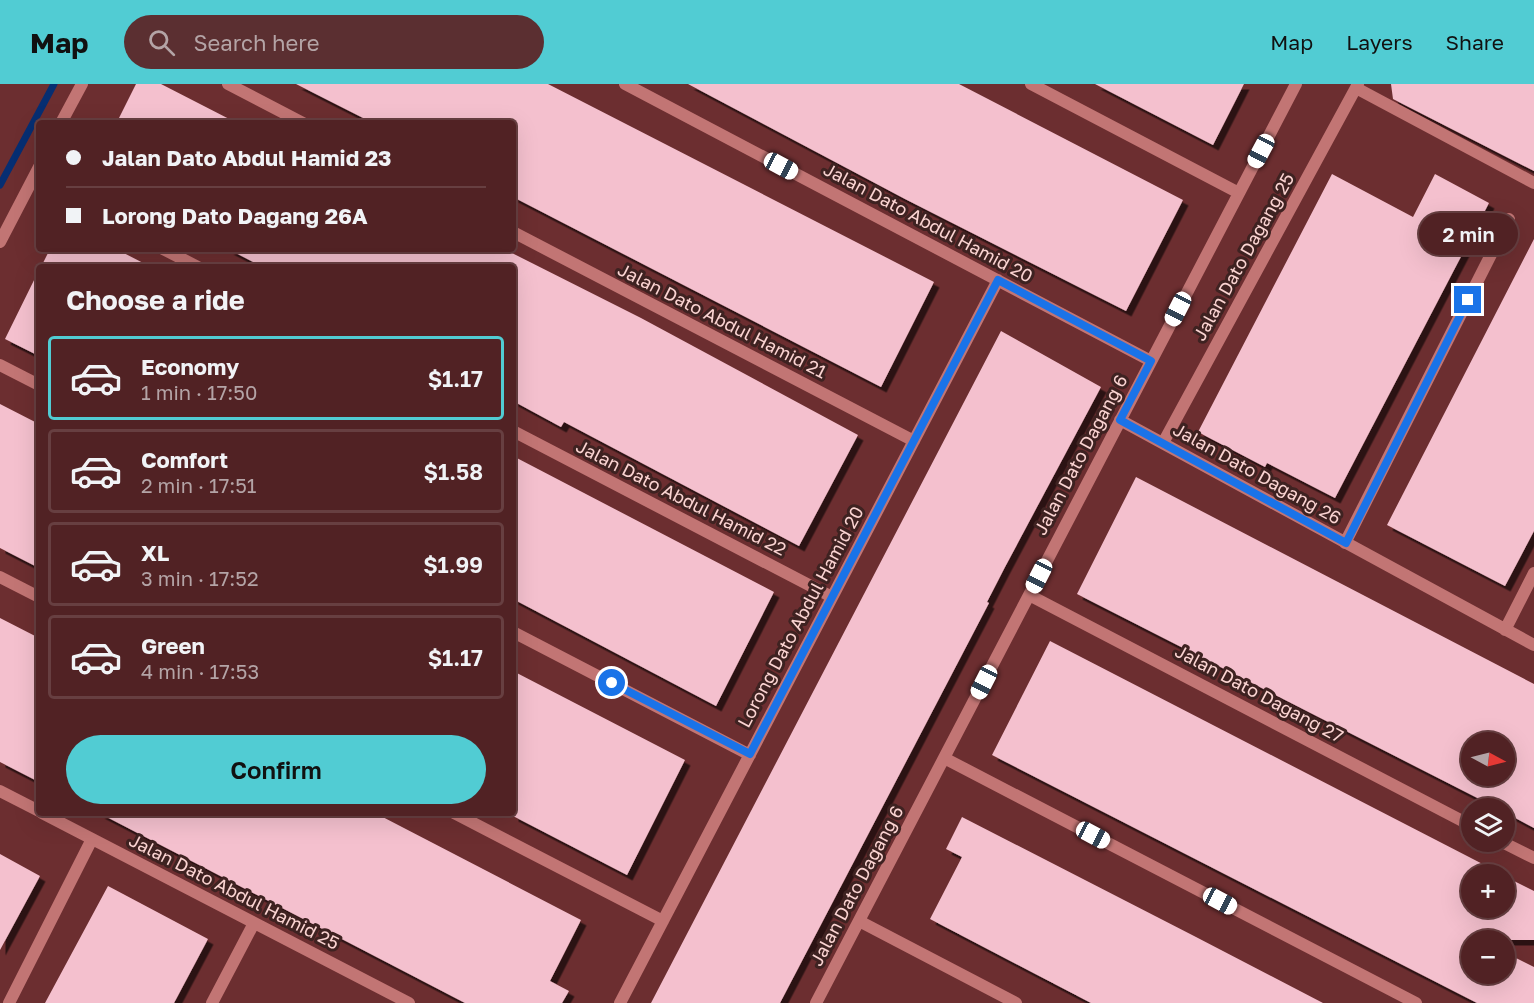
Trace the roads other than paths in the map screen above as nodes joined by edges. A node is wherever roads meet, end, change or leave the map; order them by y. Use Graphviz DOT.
graph roads {
  1 [pos="82,84"];
  2 [pos="228,84"];
  3 [pos="625,84"];
  4 [pos="1031,84"];
  5 [pos="1296,84"];
  6 [pos="1357,86"];
  7 [pos="64,120"];
  8 [pos="297,120"];
  9 [pos="35,183"];
  10 [pos="1534,183"];
  11 [pos="1239,193"];
  12 [pos="1509,219"];
  13 [pos="516,234"];
  14 [pos="0,242"];
  15 [pos="169,252"];
  16 [pos="192,264"];
  17 [pos="998,280"];
  18 [pos="1151,361"];
  19 [pos="0,364"];
  20 [pos="36,383"];
  21 [pos="1120,420"];
  22 [pos="516,433"];
  23 [pos="914,441"];
  24 [pos="1163,443"];
  25 [pos="1346,543"];
  26 [pos="1534,573"];
  27 [pos="0,577"];
  28 [pos="36,595"];
  29 [pos="1029,595"];
  30 [pos="832,597"];
  31 [pos="1505,630"];
  32 [pos="516,634"];
  33 [pos="1534,645"];
  34 [pos="750,754"];
  35 [pos="944,758"];
  36 [pos="0,791"];
  37 [pos="36,809"];
  38 [pos="49,816"];
  39 [pos="460,816"];
  40 [pos="1461,820"];
  41 [pos="92,839"];
  42 [pos="1515,848"];
  43 [pos="1534,858"];
  44 [pos="663,921"];
  45 [pos="859,921"];
  46 [pos="254,922"];
  47 [pos="9,1003"];
  48 [pos="212,1003"];
  49 [pos="409,1003"];
  50 [pos="620,1003"];
  51 [pos="816,1003"];
  52 [pos="1016,1003"];
  53 [pos="1416,1003"];
  1 -- 7 [label="street"];
  2 -- 8 [label="street"];
  3 -- 17 [label="street, Jalan Dato Abdul Hamid 20"];
  4 -- 11 [label="street"];
  5 -- 11 [label="street, Jalan Dato Dagang 6"];
  6 -- 10 [label="street"];
  6 -- 24 [label="street, Jalan Dato Dagang 25"];
  9 -- 14 [label="street"];
  11 -- 18 [label="street, Jalan Dato Dagang 6"];
  12 -- 25 [label="street"];
  13 -- 23 [label="street, Jalan Dato Abdul Hamid 21"];
  15 -- 16 [label="street"];
  17 -- 18 [label="street, Jalan Dato Abdul Hamid 20"];
  17 -- 23 [label="street, Lorong Dato Abdul Hamid 20"];
  18 -- 21 [label="street, Jalan Dato Dagang 6"];
  19 -- 20 [label="street"];
  21 -- 24 [label="street, Jalan Dato Dagang 26"];
  21 -- 29 [label="street, Jalan Dato Dagang 6"];
  22 -- 30 [label="street, Jalan Dato Abdul Hamid 22"];
  23 -- 30 [label="street, Lorong Dato Abdul Hamid 20"];
  24 -- 25 [label="street, Jalan Dato Dagang 26"];
  25 -- 31 [label="street, Jalan Dato Dagang 26"];
  26 -- 31 [label="street"];
  27 -- 28 [label="street"];
  29 -- 35 [label="street, Jalan Dato Dagang 6"];
  29 -- 40 [label="street, Jalan Dato Dagang 27"];
  30 -- 34 [label="street, Lorong Dato Abdul Hamid 20"];
  31 -- 33 [label="street, Jalan Dato Dagang 26"];
  32 -- 34 [label="street"];
  34 -- 44 [label="street, Lorong Dato Abdul Hamid 20"];
  35 -- 45 [label="street, Jalan Dato Dagang 6"];
  35 -- 53 [label="street"];
  36 -- 37 [label="street, Jalan Dato Abdul Hamid 25"];
  38 -- 41 [label="street, Jalan Dato Abdul Hamid 25"];
  39 -- 44 [label="street"];
  41 -- 46 [label="street, Jalan Dato Abdul Hamid 25"];
  41 -- 47 [label="street"];
  42 -- 43 [label="street"];
  44 -- 50 [label="street, Lorong Dato Abdul Hamid 20"];
  45 -- 51 [label="street, Jalan Dato Dagang 6"];
  45 -- 52 [label="street"];
  46 -- 48 [label="street"];
  46 -- 49 [label="street, Jalan Dato Abdul Hamid 25"];
}
